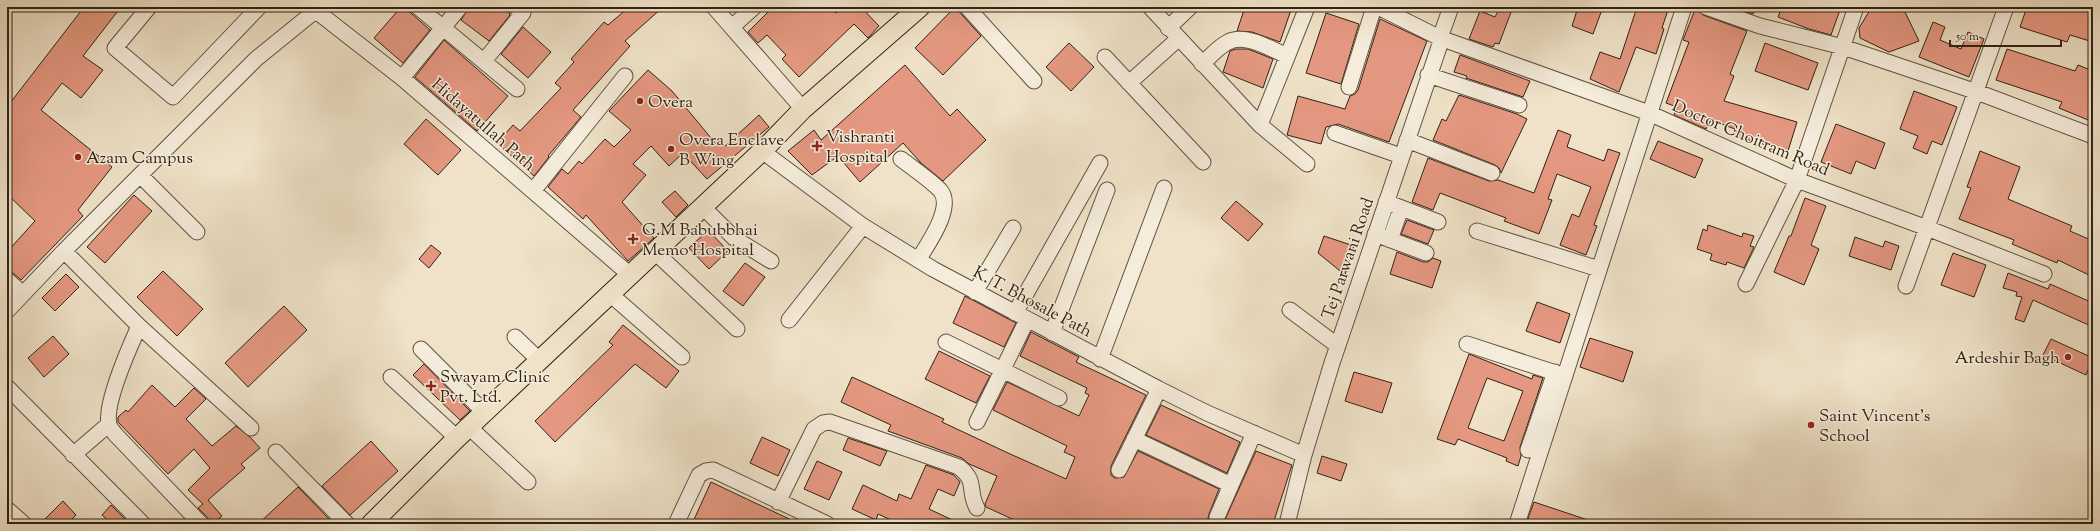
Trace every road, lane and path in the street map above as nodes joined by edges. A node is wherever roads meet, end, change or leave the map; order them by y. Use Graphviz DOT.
graph roads {
  1 [pos="149,7"];
  2 [pos="259,7"];
  3 [pos="418,7"];
  4 [pos="460,7"];
  5 [pos="516,7"];
  6 [pos="714,7"];
  7 [pos="754,7"];
  8 [pos="920,7"];
  9 [pos="967,7"];
  10 [pos="1150,7"];
  11 [pos="1190,7"];
  12 [pos="1307,7"];
  13 [pos="1374,7"];
  14 [pos="1378,7"];
  15 [pos="1451,7"];
  16 [pos="1684,7"];
  17 [pos="1706,7"];
  18 [pos="1856,7"];
  19 [pos="2006,7"];
  20 [pos="315,8"];
  21 [pos="444,27"];
  22 [pos="732,27"];
  23 [pos="1173,33"];
  24 [pos="1440,38"];
  25 [pos="1843,47"];
  26 [pos="1287,56"];
  27 [pos="1104,57"];
  28 [pos="484,61"];
  29 [pos="1202,64"];
  30 [pos="1428,75"];
  31 [pos="625,76"];
  32 [pos="402,78"];
  33 [pos="1034,81"];
  34 [pos="1129,83"];
  35 [pos="1349,87"];
  36 [pos="517,89"];
  37 [pos="1977,92"];
  38 [pos="1519,105"];
  39 [pos="803,110"];
  40 [pos="1649,113"];
  41 [pos="1260,125"];
  42 [pos="1335,133"];
  43 [pos="2093,136"];
  44 [pos="1407,140"];
  45 [pos="762,151"];
  46 [pos="1401,156"];
  47 [pos="901,159"];
  48 [pos="1203,162"];
  49 [pos="1100,163"];
  50 [pos="1307,164"];
  51 [pos="1492,173"];
  52 [pos="140,175"];
  53 [pos="1797,180"];
  54 [pos="1164,188"];
  55 [pos="1107,190"];
  56 [pos="533,191"];
  57 [pos="1386,202"];
  58 [pos="702,206"];
  59 [pos="1401,208"];
  60 [pos="1438,222"];
  61 [pos="863,226"];
  62 [pos="1013,228"];
  63 [pos="1927,228"];
  64 [pos="1477,231"];
  65 [pos="197,232"];
  66 [pos="1375,234"];
  67 [pos="1390,240"];
  68 [pos="64,251"];
  69 [pos="654,251"];
  70 [pos="1426,253"];
  71 [pos="918,260"];
  72 [pos="771,261"];
  73 [pos="1599,269"];
  74 [pos="629,274"];
  75 [pos="2044,274"];
  76 [pos="7,280"];
  77 [pos="1746,284"];
  78 [pos="1906,286"];
  79 [pos="975,292"];
  80 [pos="609,293"];
  81 [pos="23,294"];
  82 [pos="1290,310"];
  83 [pos="7,311"];
  84 [pos="1021,317"];
  85 [pos="789,320"];
  86 [pos="139,326"];
  87 [pos="737,329"];
  88 [pos="1052,333"];
  89 [pos="515,337"];
  90 [pos="946,342"];
  91 [pos="1467,344"];
  92 [pos="1338,346"];
  93 [pos="421,350"];
  94 [pos="682,357"];
  95 [pos="1100,359"];
  96 [pos="539,360"];
  97 [pos="1002,370"];
  98 [pos="1560,374"];
  99 [pos="391,377"];
  100 [pos="7,387"];
  101 [pos="1159,389"];
  102 [pos="1059,398"];
  103 [pos="484,412"];
  104 [pos="977,422"];
  105 [pos="108,424"];
  106 [pos="251,428"];
  107 [pos="463,432"];
  108 [pos="1254,433"];
  109 [pos="1134,439"];
  110 [pos="1528,450"];
  111 [pos="276,452"];
  112 [pos="73,455"];
  113 [pos="1304,455"];
  114 [pos="1119,470"];
  115 [pos="528,482"];
  116 [pos="1231,485"];
  117 [pos="778,502"];
  118 [pos="977,508"];
  119 [pos="7,509"];
  120 [pos="1217,517"];
  121 [pos="810,521"];
  122 [pos="24,524"];
  123 [pos="143,524"];
  124 [pos="201,524"];
  125 [pos="347,524"];
  126 [pos="371,524"];
  127 [pos="676,524"];
  128 [pos="827,524"];
  129 [pos="1287,524"];
  130 [pos="1517,524"];
  1 -- 2 [label="street"];
  3 -- 21 [label="street"];
  4 -- 21 [label="street"];
  5 -- 28 [label="street"];
  6 -- 22 [label="street"];
  7 -- 22 [label="street"];
  8 -- 39 [label="main road"];
  9 -- 33 [label="street"];
  10 -- 23 [label="street"];
  11 -- 23 [label="street"];
  12 -- 26 [label="street"];
  13 -- 35 [label="street"];
  14 -- 24 [label="street, Doctor Choitram Road"];
  15 -- 24 [label="street, Tej Parwani Road"];
  16 -- 40 [label="street"];
  17 -- 25 [label="street"];
  18 -- 25 [label="street"];
  19 -- 37 [label="street"];
  20 -- 32 [label="street, Hidayatullah Path"];
  20 -- 52 [label="street"];
  21 -- 28 [label="street"];
  21 -- 32 [label="street"];
  22 -- 39 [label="street"];
  23 -- 29 [label="street"];
  23 -- 34 [label="street"];
  24 -- 30 [label="street, Tej Parwani Road"];
  24 -- 40 [label="street, Doctor Choitram Road"];
  25 -- 37 [label="street"];
  25 -- 53 [label="street"];
  26 -- 29 [label="street"];
  26 -- 41 [label="street"];
  27 -- 34 [label="street"];
  28 -- 36 [label="street"];
  29 -- 41 [label="street"];
  30 -- 38 [label="street"];
  30 -- 44 [label="street, Tej Parwani Road"];
  31 -- 56 [label="street"];
  32 -- 56 [label="street, Hidayatullah Path"];
  34 -- 48 [label="street"];
  37 -- 43 [label="street"];
  37 -- 63 [label="street"];
  39 -- 45 [label="main road"];
  40 -- 53 [label="street, Doctor Choitram Road"];
  40 -- 73 [label="street"];
  41 -- 50 [label="street"];
  42 -- 46 [label="street"];
  44 -- 46 [label="street, Tej Parwani Road"];
  44 -- 51 [label="street"];
  45 -- 58 [label="main road"];
  45 -- 61 [label="street, K. T. Bhosale Path"];
  46 -- 57 [label="street, Tej Parwani Road"];
  47 -- 71 [label="street"];
  49 -- 84 [label="street"];
  52 -- 65 [label="street"];
  52 -- 68 [label="street"];
  53 -- 63 [label="street, Doctor Choitram Road"];
  53 -- 77 [label="street"];
  54 -- 95 [label="street"];
  55 -- 88 [label="street"];
  56 -- 74 [label="street, Hidayatullah Path"];
  57 -- 59 [label="street"];
  57 -- 66 [label="street, Tej Parwani Road"];
  58 -- 69 [label="main road"];
  58 -- 72 [label="street"];
  59 -- 60 [label="street"];
  59 -- 67 [label="street"];
  61 -- 71 [label="street, K. T. Bhosale Path"];
  61 -- 85 [label="street"];
  62 -- 79 [label="street"];
  63 -- 75 [label="street, Doctor Choitram Road"];
  63 -- 78 [label="street"];
  64 -- 73 [label="street"];
  66 -- 67 [label="street"];
  66 -- 92 [label="street, Tej Parwani Road"];
  67 -- 70 [label="street"];
  68 -- 81 [label="street"];
  68 -- 86 [label="street"];
  69 -- 74 [label="main road"];
  69 -- 87 [label="street"];
  71 -- 79 [label="street, K. T. Bhosale Path"];
  73 -- 98 [label="street"];
  74 -- 80 [label="main road"];
  76 -- 81 [label="street"];
  79 -- 84 [label="street, K. T. Bhosale Path"];
  80 -- 94 [label="street"];
  80 -- 96 [label="main road"];
  81 -- 83 [label="street"];
  82 -- 92 [label="street"];
  84 -- 88 [label="street, K. T. Bhosale Path"];
  84 -- 97 [label="street"];
  86 -- 105 [label="street"];
  86 -- 106 [label="street"];
  88 -- 95 [label="street, K. T. Bhosale Path"];
  89 -- 96 [label="street"];
  90 -- 97 [label="street"];
  91 -- 98 [label="street"];
  92 -- 113 [label="street, Tej Parwani Road"];
  93 -- 103 [label="street"];
  95 -- 101 [label="street, K. T. Bhosale Path"];
  96 -- 103 [label="main road"];
  97 -- 102 [label="street"];
  97 -- 104 [label="street"];
  98 -- 110 [label="street"];
  98 -- 130 [label="street"];
  99 -- 107 [label="street"];
  100 -- 112 [label="street"];
  101 -- 108 [label="street, K. T. Bhosale Path"];
  101 -- 109 [label="street"];
  103 -- 107 [label="main road"];
  105 -- 112 [label="street"];
  105 -- 124 [label="street"];
  107 -- 115 [label="street"];
  107 -- 126 [label="main road"];
  108 -- 113 [label="street, K. T. Bhosale Path"];
  108 -- 116 [label="street"];
  109 -- 114 [label="street"];
  109 -- 116 [label="street"];
  111 -- 125 [label="street"];
  112 -- 123 [label="street"];
  113 -- 129 [label="street, Tej Parwani Road"];
  116 -- 120 [label="street"];
  117 -- 118 [label="street"];
  117 -- 121 [label="street"];
  117 -- 127 [label="street"];
  119 -- 122 [label="street"];
  121 -- 128 [label="street"];
}
